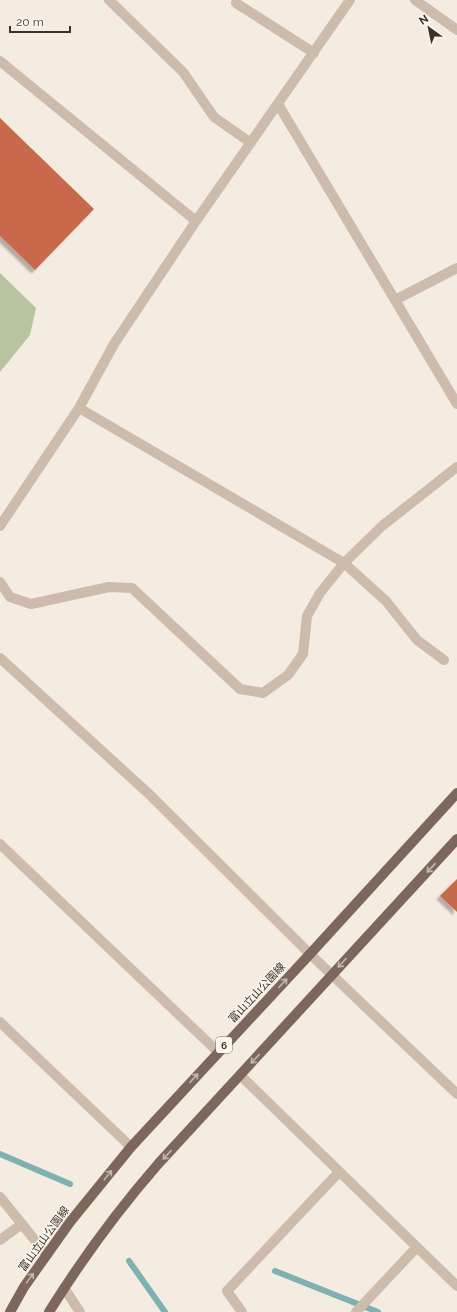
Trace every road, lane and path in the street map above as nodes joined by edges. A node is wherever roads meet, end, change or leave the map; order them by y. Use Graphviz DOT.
graph roads {
  1 [pos="109,0"];
  2 [pos="350,0"];
  3 [pos="415,0"];
  4 [pos="236,3"];
  5 [pos="456,27"];
  6 [pos="314,53"];
  7 [pos="0,61"];
  8 [pos="278,104"];
  9 [pos="251,143"];
  10 [pos="196,221"];
  11 [pos="457,268"];
  12 [pos="395,300"];
  13 [pos="457,403"];
  14 [pos="79,408"];
  15 [pos="457,468"];
  16 [pos="0,526"];
  17 [pos="344,563"];
  18 [pos="0,582"];
  19 [pos="0,658"];
  20 [pos="444,660"];
  21 [pos="457,793"];
  22 [pos="457,839"];
  23 [pos="0,844"];
  24 [pos="310,954"];
  25 [pos="332,975"];
  26 [pos="0,1022"];
  27 [pos="218,1052"];
  28 [pos="240,1075"];
  29 [pos="457,1094"];
  30 [pos="131,1147"];
  31 [pos="339,1172"];
  32 [pos="0,1197"];
  33 [pos="22,1224"];
  34 [pos="0,1240"];
  35 [pos="417,1247"];
  36 [pos="46,1255"];
  37 [pos="457,1286"];
  38 [pos="64,1288"];
  39 [pos="10,1312"];
  40 [pos="48,1312"];
  41 [pos="80,1312"];
  42 [pos="242,1312"];
  43 [pos="356,1312"];
  1 -- 9 [label="street"];
  2 -- 6 [label="street"];
  3 -- 5 [label="street"];
  4 -- 6 [label="street"];
  6 -- 8 [label="street"];
  7 -- 10 [label="street"];
  8 -- 9 [label="street"];
  8 -- 12 [label="street"];
  9 -- 10 [label="street"];
  10 -- 14 [label="street"];
  11 -- 12 [label="street"];
  12 -- 13 [label="street"];
  14 -- 16 [label="street"];
  14 -- 17 [label="street"];
  15 -- 17 [label="street"];
  17 -- 18 [label="street"];
  17 -- 20 [label="street"];
  19 -- 24 [label="street"];
  21 -- 24 [label="main road, 富山立山公園線 / 6"];
  22 -- 25 [label="main road, one-way"];
  23 -- 27 [label="street"];
  24 -- 25 [label="street"];
  27 -- 24 [label="main road, 富山立山公園線 / 6, one-way"];
  25 -- 28 [label="main road, one-way"];
  25 -- 29 [label="street"];
  26 -- 30 [label="street"];
  30 -- 27 [label="main road, 富山立山公園線 / 6, one-way"];
  28 -- 31 [label="street"];
  28 -- 38 [label="main road, one-way"];
  36 -- 30 [label="main road, 富山立山公園線 / 6, one-way"];
  31 -- 35 [label="street"];
  31 -- 42 [label="street"];
  32 -- 33 [label="street"];
  33 -- 34 [label="street"];
  33 -- 36 [label="street"];
  35 -- 37 [label="street"];
  35 -- 43 [label="street"];
  39 -- 36 [label="main road, 富山立山公園線 / 6, one-way"];
  38 -- 40 [label="main road"];
  38 -- 41 [label="street"];
}
